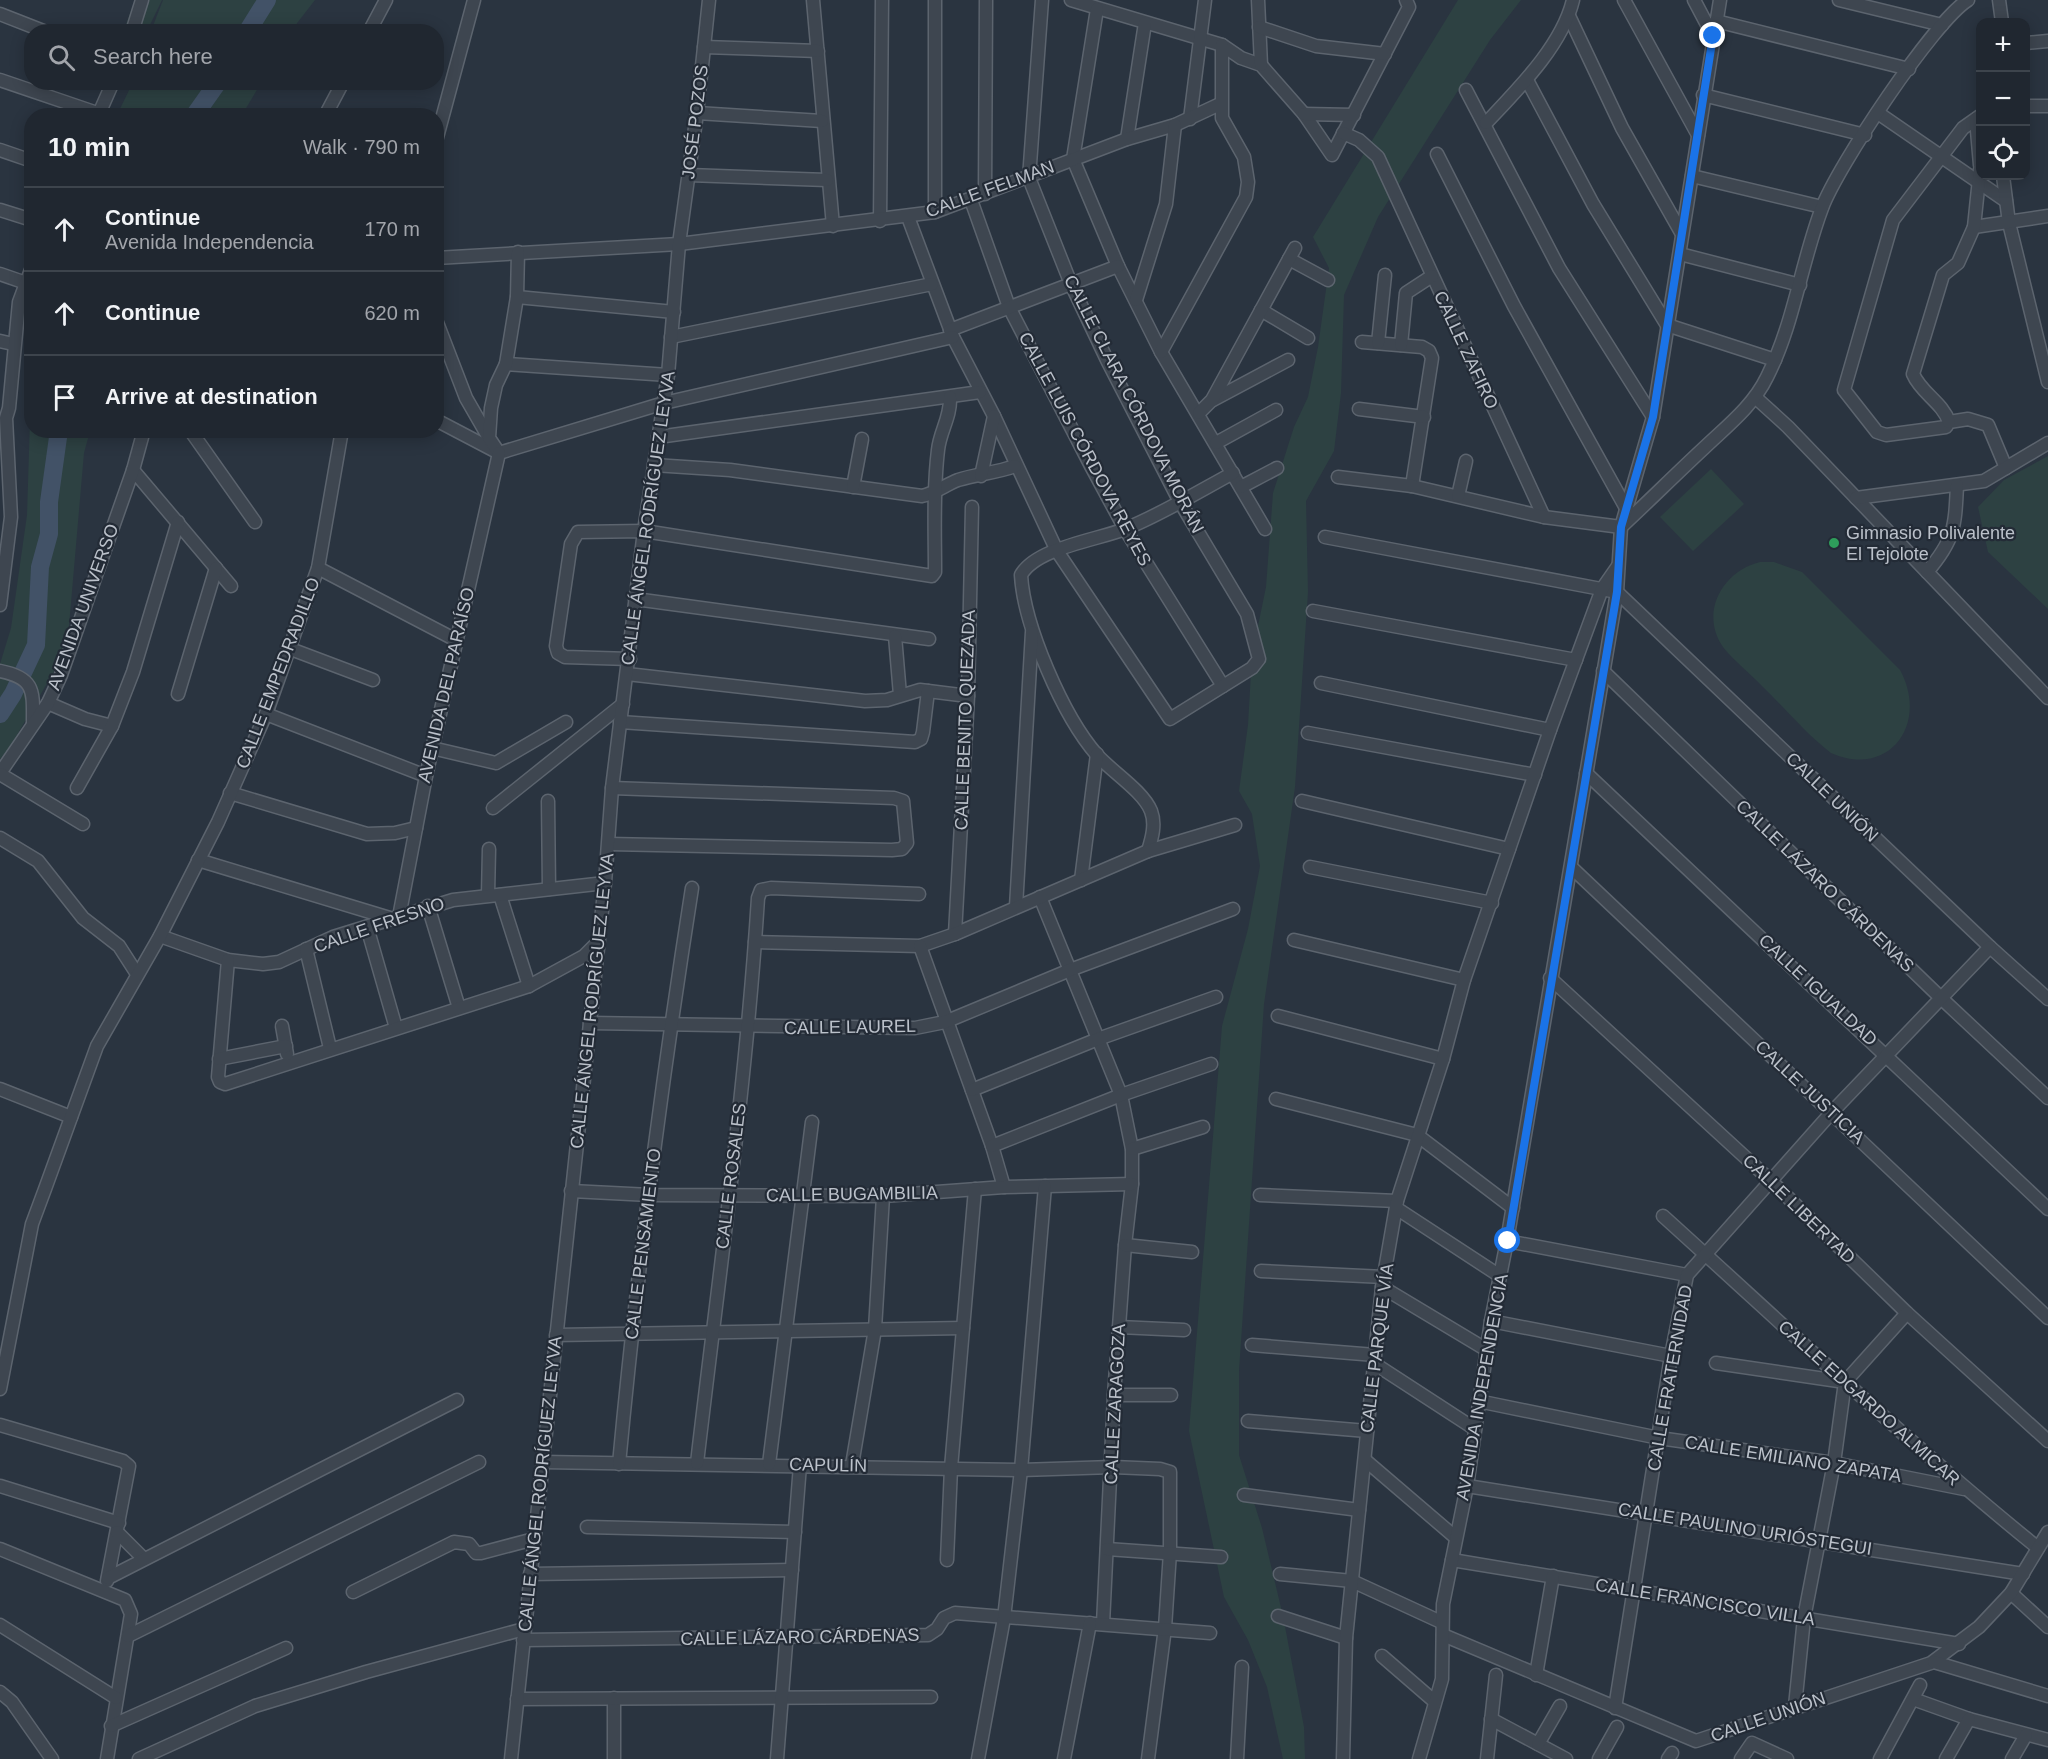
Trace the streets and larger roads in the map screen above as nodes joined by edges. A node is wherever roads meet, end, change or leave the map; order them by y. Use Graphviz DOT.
graph roads {
  1 [pos="142,0"];
  2 [pos="386,0"];
  3 [pos="474,0"];
  4 [pos="709,0"];
  5 [pos="813,0"];
  6 [pos="882,0"];
  7 [pos="935,0"];
  8 [pos="986,0"];
  9 [pos="1042,0"];
  10 [pos="1205,0"];
  11 [pos="1258,0"];
  12 [pos="1406,0"];
  13 [pos="1573,0"];
  14 [pos="1624,0"];
  15 [pos="1694,0"];
  16 [pos="1720,0"];
  17 [pos="1839,0"];
  18 [pos="1968,0"];
  19 [pos="2000,0"];
  20 [pos="1076,1"];
  21 [pos="1097,9"];
  22 [pos="0,14"];
  23 [pos="1569,16"];
  24 [pos="2002,18"];
  25 [pos="1716,21"];
  26 [pos="1145,23"];
  27 [pos="26,24"];
  28 [pos="134,24"];
  29 [pos="373,24"];
  30 [pos="1942,25"];
  31 [pos="1259,27"];
  32 [pos="1713,36"];
  33 [pos="1200,39"];
  34 [pos="2048,41"];
  35 [pos="2030,43"];
  36 [pos="1222,45"];
  37 [pos="704,47"];
  38 [pos="818,51"];
  39 [pos="1385,54"];
  40 [pos="1261,65"];
  41 [pos="1909,69"];
  42 [pos="0,80"];
  43 [pos="1527,80"];
  44 [pos="24,88"];
  45 [pos="28,90"];
  46 [pos="110,90"];
  47 [pos="339,90"];
  48 [pos="1466,90"];
  49 [pos="1703,95"];
  50 [pos="1220,104"];
  51 [pos="2030,106"];
  52 [pos="2048,106"];
  53 [pos="79,108"];
  54 [pos="102,108"];
  55 [pos="329,108"];
  56 [pos="444,111"];
  57 [pos="697,113"];
  58 [pos="1878,113"];
  59 [pos="1304,114"];
  60 [pos="1354,115"];
  61 [pos="1190,119"];
  62 [pos="1976,119"];
  63 [pos="822,121"];
  64 [pos="1486,123"];
  65 [pos="1175,125"];
  66 [pos="1343,133"];
  67 [pos="1698,135"];
  68 [pos="1865,135"];
  69 [pos="1127,139"];
  70 [pos="0,150"];
  71 [pos="1437,153"];
  72 [pos="24,158"];
  73 [pos="1942,158"];
  74 [pos="1073,159"];
  75 [pos="689,174"];
  76 [pos="1692,176"];
  77 [pos="1029,178"];
  78 [pos="827,180"];
  79 [pos="1978,180"];
  80 [pos="2003,180"];
  81 [pos="1978,184"];
  82 [pos="985,194"];
  83 [pos="971,200"];
  84 [pos="2006,201"];
  85 [pos="1822,207"];
  86 [pos="0,210"];
  87 [pos="936,212"];
  88 [pos="2048,216"];
  89 [pos="908,217"];
  90 [pos="24,218"];
  91 [pos="880,221"];
  92 [pos="2009,223"];
  93 [pos="833,226"];
  94 [pos="1974,227"];
  95 [pos="1682,234"];
  96 [pos="679,244"];
  97 [pos="518,252"];
  98 [pos="1680,254"];
  99 [pos="444,257"];
  100 [pos="1118,266"];
  101 [pos="0,274"];
  102 [pos="1385,275"];
  103 [pos="1432,276"];
  104 [pos="1328,280"];
  105 [pos="24,282"];
  106 [pos="932,284"];
  107 [pos="1071,284"];
  108 [pos="1800,285"];
  109 [pos="24,288"];
  110 [pos="517,297"];
  111 [pos="1136,300"];
  112 [pos="1009,308"];
  113 [pos="1262,310"];
  114 [pos="674,312"];
  115 [pos="1667,324"];
  116 [pos="951,333"];
  117 [pos="671,337"];
  118 [pos="1308,338"];
  119 [pos="0,341"];
  120 [pos="444,341"];
  121 [pos="1362,342"];
  122 [pos="1378,343"];
  123 [pos="13,345"];
  124 [pos="1401,345"];
  125 [pos="1161,352"];
  126 [pos="1288,360"];
  127 [pos="1775,360"];
  128 [pos="506,364"];
  129 [pos="668,375"];
  130 [pos="2048,382"];
  131 [pos="980,392"];
  132 [pos="950,397"];
  133 [pos="1755,397"];
  134 [pos="1212,400"];
  135 [pos="664,403"];
  136 [pos="1359,409"];
  137 [pos="1275,410"];
  138 [pos="1198,413"];
  139 [pos="4,414"];
  140 [pos="994,416"];
  141 [pos="1424,417"];
  142 [pos="1653,417"];
  143 [pos="1949,422"];
  144 [pos="444,424"];
  145 [pos="658,437"];
  146 [pos="142,438"];
  147 [pos="196,438"];
  148 [pos="341,438"];
  149 [pos="489,438"];
  150 [pos="862,439"];
  151 [pos="1216,443"];
  152 [pos="2048,443"];
  153 [pos="499,453"];
  154 [pos="1466,460"];
  155 [pos="654,465"];
  156 [pos="1015,466"];
  157 [pos="1277,468"];
  158 [pos="2006,468"];
  159 [pos="133,470"];
  160 [pos="1233,473"];
  161 [pos="981,476"];
  162 [pos="1338,477"];
  163 [pos="1957,485"];
  164 [pos="1412,486"];
  165 [pos="854,487"];
  166 [pos="1241,487"];
  167 [pos="934,493"];
  168 [pos="1458,496"];
  169 [pos="1856,498"];
  170 [pos="1180,502"];
  171 [pos="972,507"];
  172 [pos="1626,508"];
  173 [pos="1544,516"];
  174 [pos="178,522"];
  175 [pos="255,522"];
  176 [pos="1621,527"];
  177 [pos="1125,529"];
  178 [pos="1265,529"];
  179 [pos="644,531"];
  180 [pos="1325,537"];
  181 [pos="1057,551"];
  182 [pos="1618,566"];
  183 [pos="216,568"];
  184 [pos="318,568"];
  185 [pos="1927,572"];
  186 [pos="2,584"];
  187 [pos="231,586"];
  188 [pos="1602,589"];
  189 [pos="1617,592"];
  190 [pos="635,599"];
  191 [pos="0,605"];
  192 [pos="1313,611"];
  193 [pos="1032,628"];
  194 [pos="895,636"];
  195 [pos="929,639"];
  196 [pos="456,640"];
  197 [pos="288,648"];
  198 [pos="630,658"];
  199 [pos="1576,660"];
  200 [pos="1603,671"];
  201 [pos="4,672"];
  202 [pos="627,674"];
  203 [pos="373,680"];
  204 [pos="1321,683"];
  205 [pos="1222,686"];
  206 [pos="928,691"];
  207 [pos="178,694"];
  208 [pos="900,695"];
  209 [pos="968,696"];
  210 [pos="2048,698"];
  211 [pos="48,703"];
  212 [pos="623,704"];
  213 [pos="266,714"];
  214 [pos="566,722"];
  215 [pos="620,722"];
  216 [pos="33,724"];
  217 [pos="112,726"];
  218 [pos="1550,730"];
  219 [pos="1308,733"];
  220 [pos="432,748"];
  221 [pos="1097,754"];
  222 [pos="1586,772"];
  223 [pos="0,773"];
  224 [pos="1535,775"];
  225 [pos="426,776"];
  226 [pos="77,788"];
  227 [pos="612,788"];
  228 [pos="230,793"];
  229 [pos="548,801"];
  230 [pos="1302,801"];
  231 [pos="493,808"];
  232 [pos="83,824"];
  233 [pos="1235,825"];
  234 [pos="416,828"];
  235 [pos="0,838"];
  236 [pos="609,844"];
  237 [pos="489,849"];
  238 [pos="1509,849"];
  239 [pos="1148,851"];
  240 [pos="198,860"];
  241 [pos="1310,867"];
  242 [pos="1571,867"];
  243 [pos="1082,880"];
  244 [pos="605,883"];
  245 [pos="692,888"];
  246 [pos="549,889"];
  247 [pos="920,894"];
  248 [pos="494,895"];
  249 [pos="1040,897"];
  250 [pos="1492,903"];
  251 [pos="428,906"];
  252 [pos="1016,907"];
  253 [pos="1233,909"];
  254 [pos="396,918"];
  255 [pos="367,927"];
  256 [pos="955,934"];
  257 [pos="160,936"];
  258 [pos="1294,940"];
  259 [pos="755,942"];
  260 [pos="597,943"];
  261 [pos="920,946"];
  262 [pos="1990,947"];
  263 [pos="306,949"];
  264 [pos="228,960"];
  265 [pos="1070,970"];
  266 [pos="137,974"];
  267 [pos="1550,978"];
  268 [pos="1464,980"];
  269 [pos="529,986"];
  270 [pos="1216,997"];
  271 [pos="1941,998"];
  272 [pos="2048,999"];
  273 [pos="459,1008"];
  274 [pos="1278,1016"];
  275 [pos="945,1022"];
  276 [pos="590,1023"];
  277 [pos="282,1026"];
  278 [pos="670,1026"];
  279 [pos="748,1027"];
  280 [pos="396,1028"];
  281 [pos="1098,1039"];
  282 [pos="286,1046"];
  283 [pos="330,1048"];
  284 [pos="1888,1056"];
  285 [pos="219,1059"];
  286 [pos="1443,1059"];
  287 [pos="289,1061"];
  288 [pos="1211,1064"];
  289 [pos="0,1089"];
  290 [pos="972,1090"];
  291 [pos="1121,1095"];
  292 [pos="2048,1098"];
  293 [pos="1276,1099"];
  294 [pos="1832,1112"];
  295 [pos="71,1117"];
  296 [pos="812,1122"];
  297 [pos="1203,1127"];
  298 [pos="1417,1135"];
  299 [pos="992,1146"];
  300 [pos="1132,1149"];
  301 [pos="1770,1180"];
  302 [pos="1132,1184"];
  303 [pos="1045,1186"];
  304 [pos="1004,1187"];
  305 [pos="975,1190"];
  306 [pos="571,1191"];
  307 [pos="650,1195"];
  308 [pos="730,1195"];
  309 [pos="805,1195"];
  310 [pos="1260,1195"];
  311 [pos="883,1196"];
  312 [pos="1397,1204"];
  313 [pos="1513,1208"];
  314 [pos="2048,1209"];
  315 [pos="1663,1216"];
  316 [pos="1508,1241"];
  317 [pos="1125,1245"];
  318 [pos="1192,1252"];
  319 [pos="1705,1253"];
  320 [pos="1261,1271"];
  321 [pos="1687,1275"];
  322 [pos="1500,1276"];
  323 [pos="1383,1282"];
  324 [pos="1906,1312"];
  325 [pos="0,1318"];
  326 [pos="2048,1318"];
  327 [pos="1491,1321"];
  328 [pos="13,1323"];
  329 [pos="1119,1327"];
  330 [pos="963,1328"];
  331 [pos="874,1329"];
  332 [pos="786,1330"];
  333 [pos="1184,1330"];
  334 [pos="712,1331"];
  335 [pos="631,1334"];
  336 [pos="556,1335"];
  337 [pos="1252,1345"];
  338 [pos="1487,1350"];
  339 [pos="1671,1356"];
  340 [pos="1375,1359"];
  341 [pos="1716,1363"];
  342 [pos="1845,1382"];
  343 [pos="0,1389"];
  344 [pos="1114,1395"];
  345 [pos="1171,1395"];
  346 [pos="457,1400"];
  347 [pos="1478,1401"];
  348 [pos="1248,1421"];
  349 [pos="0,1425"];
  350 [pos="1475,1429"];
  351 [pos="1367,1431"];
  352 [pos="1659,1438"];
  353 [pos="2048,1441"];
  354 [pos="1365,1460"];
  355 [pos="479,1462"];
  356 [pos="543,1462"];
  357 [pos="1834,1462"];
  358 [pos="697,1463"];
  359 [pos="619,1464"];
  360 [pos="769,1464"];
  361 [pos="800,1465"];
  362 [pos="852,1465"];
  363 [pos="951,1467"];
  364 [pos="1113,1467"];
  365 [pos="1022,1470"];
  366 [pos="0,1486"];
  367 [pos="1467,1486"];
  368 [pos="1967,1490"];
  369 [pos="1244,1495"];
  370 [pos="1359,1510"];
  371 [pos="1647,1514"];
  372 [pos="587,1527"];
  373 [pos="118,1528"];
  374 [pos="795,1532"];
  375 [pos="2048,1532"];
  376 [pos="1455,1537"];
  377 [pos="534,1539"];
  378 [pos="1819,1541"];
  379 [pos="2038,1548"];
  380 [pos="0,1549"];
  381 [pos="1107,1549"];
  382 [pos="1170,1552"];
  383 [pos="1221,1557"];
  384 [pos="144,1559"];
  385 [pos="947,1560"];
  386 [pos="1452,1560"];
  387 [pos="792,1570"];
  388 [pos="530,1574"];
  389 [pos="1280,1574"];
  390 [pos="2023,1574"];
  391 [pos="1553,1576"];
  392 [pos="108,1578"];
  393 [pos="1352,1581"];
  394 [pos="1634,1590"];
  395 [pos="105,1592"];
  396 [pos="353,1592"];
  397 [pos="2011,1593"];
  398 [pos="1278,1616"];
  399 [pos="1004,1618"];
  400 [pos="1804,1618"];
  401 [pos="1097,1623"];
  402 [pos="0,1625"];
  403 [pos="2048,1627"];
  404 [pos="1165,1628"];
  405 [pos="1442,1628"];
  406 [pos="1210,1633"];
  407 [pos="523,1634"];
  408 [pos="128,1636"];
  409 [pos="787,1638"];
  410 [pos="1346,1638"];
  411 [pos="1959,1644"];
  412 [pos="286,1648"];
  413 [pos="1382,1656"];
  414 [pos="1934,1662"];
  415 [pos="1242,1667"];
  416 [pos="1496,1675"];
  417 [pos="1536,1675"];
  418 [pos="1920,1685"];
  419 [pos="0,1692"];
  420 [pos="783,1696"];
  421 [pos="931,1696"];
  422 [pos="2048,1696"];
  423 [pos="116,1698"];
  424 [pos="614,1698"];
  425 [pos="517,1699"];
  426 [pos="1913,1699"];
  427 [pos="1434,1701"];
  428 [pos="1560,1706"];
  429 [pos="1795,1706"];
  430 [pos="1615,1708"];
  431 [pos="1491,1719"];
  432 [pos="1969,1719"];
  433 [pos="111,1726"];
  434 [pos="1617,1727"];
  435 [pos="2026,1735"];
  436 [pos="2048,1740"];
  437 [pos="1538,1744"];
  438 [pos="52,1759"];
  439 [pos="107,1759"];
  440 [pos="140,1759"];
  441 [pos="511,1759"];
  442 [pos="614,1759"];
  443 [pos="777,1759"];
  444 [pos="978,1759"];
  445 [pos="1064,1759"];
  446 [pos="1148,1759"];
  447 [pos="1237,1759"];
  448 [pos="1343,1759"];
  449 [pos="1419,1759"];
  450 [pos="1487,1759"];
  451 [pos="1566,1759"];
  452 [pos="1599,1759"];
  453 [pos="1741,1759"];
  454 [pos="1787,1759"];
  455 [pos="1880,1759"];
  456 [pos="1946,1759"];
  457 [pos="2012,1759"];
  1 -- 28 [label="street"];
  2 -- 29 [label="street"];
  3 -- 56 [label="street"];
  4 -- 37 [label="street, JOSÉ POZOS"];
  5 -- 38 [label="street"];
  6 -- 91 [label="street"];
  7 -- 87 [label="street"];
  8 -- 82 [label="street"];
  9 -- 77 [label="street"];
  10 -- 33 [label="street"];
  11 -- 31 [label="street"];
  12 -- 39 [label="street"];
  13 -- 23 [label="street"];
  14 -- 67 [label="street"];
  15 -- 32 [label="street"];
  16 -- 25 [label="street, AVENIDA INDEPENDENCIA"];
  17 -- 30 [label="street"];
  18 -- 30 [label="street"];
  19 -- 24 [label="street"];
  20 -- 21 [label="street"];
  21 -- 26 [label="street"];
  21 -- 74 [label="street"];
  22 -- 27 [label="street"];
  23 -- 43 [label="street"];
  23 -- 95 [label="street"];
  25 -- 32 [label="street, AVENIDA INDEPENDENCIA"];
  25 -- 41 [label="street"];
  26 -- 33 [label="street"];
  26 -- 69 [label="street"];
  30 -- 41 [label="street"];
  31 -- 39 [label="street"];
  31 -- 40 [label="street"];
  32 -- 49 [label="street, AVENIDA INDEPENDENCIA"];
  33 -- 36 [label="street"];
  33 -- 61 [label="street"];
  34 -- 35 [label="street"];
  36 -- 40 [label="street"];
  36 -- 50 [label="street"];
  37 -- 38 [label="street"];
  37 -- 57 [label="street, JOSÉ POZOS"];
  38 -- 63 [label="street"];
  39 -- 60 [label="street"];
  40 -- 59 [label="street"];
  41 -- 58 [label="street"];
  42 -- 44 [label="street"];
  43 -- 64 [label="street"];
  43 -- 115 [label="street"];
  45 -- 53 [label="street"];
  46 -- 54 [label="street"];
  47 -- 55 [label="street"];
  48 -- 64 [label="street"];
  49 -- 67 [label="street, AVENIDA INDEPENDENCIA"];
  49 -- 68 [label="street"];
  50 -- 61 [label="street, CALLE FELMAN"];
  50 -- 125 [label="street"];
  51 -- 52 [label="street"];
  57 -- 63 [label="street"];
  57 -- 75 [label="street, JOSÉ POZOS"];
  58 -- 68 [label="street"];
  58 -- 73 [label="street"];
  59 -- 60 [label="street"];
  59 -- 66 [label="street"];
  60 -- 66 [label="street"];
  61 -- 65 [label="street, CALLE FELMAN"];
  62 -- 73 [label="street"];
  63 -- 78 [label="street"];
  64 -- 142 [label="street"];
  65 -- 69 [label="street, CALLE FELMAN"];
  65 -- 111 [label="street"];
  66 -- 103 [label="street, CALLE ZAFIRO"];
  67 -- 76 [label="street, AVENIDA INDEPENDENCIA"];
  68 -- 85 [label="street"];
  69 -- 74 [label="street, CALLE FELMAN"];
  70 -- 72 [label="street"];
  71 -- 172 [label="street"];
  73 -- 81 [label="street"];
  73 -- 143 [label="street"];
  74 -- 77 [label="street, CALLE FELMAN"];
  74 -- 100 [label="street"];
  75 -- 78 [label="street"];
  75 -- 96 [label="street, JOSÉ POZOS"];
  76 -- 85 [label="street"];
  76 -- 95 [label="street, AVENIDA INDEPENDENCIA"];
  77 -- 82 [label="street, CALLE FELMAN"];
  77 -- 107 [label="street, CALLE CLARA CÓRDOVA MORÁN"];
  78 -- 93 [label="street"];
  79 -- 81 [label="street"];
  80 -- 84 [label="street"];
  81 -- 84 [label="street"];
  81 -- 94 [label="street"];
  82 -- 83 [label="street, CALLE FELMAN"];
  83 -- 87 [label="street, CALLE FELMAN"];
  83 -- 112 [label="street, CALLE LUIS CÓRDOVA REYES"];
  84 -- 92 [label="street"];
  85 -- 108 [label="street"];
  86 -- 90 [label="street"];
  87 -- 89 [label="street, CALLE FELMAN"];
  88 -- 92 [label="street"];
  89 -- 91 [label="street, CALLE FELMAN"];
  89 -- 106 [label="street"];
  91 -- 93 [label="street, CALLE FELMAN"];
  92 -- 94 [label="street"];
  92 -- 130 [label="street"];
  93 -- 96 [label="street, CALLE FELMAN"];
  94 -- 143 [label="street"];
  95 -- 98 [label="street, AVENIDA INDEPENDENCIA"];
  96 -- 97 [label="street, CALLE FELMAN"];
  96 -- 114 [label="street, CALLE ÁNGEL RODRÍGUEZ LEYVA"];
  97 -- 99 [label="street, CALLE FELMAN"];
  97 -- 110 [label="street"];
  98 -- 108 [label="street"];
  98 -- 115 [label="street, AVENIDA INDEPENDENCIA"];
  100 -- 107 [label="street"];
  100 -- 111 [label="street"];
  101 -- 105 [label="street"];
  102 -- 122 [label="street"];
  103 -- 124 [label="street"];
  103 -- 173 [label="street, CALLE ZAFIRO"];
  104 -- 113 [label="street"];
  106 -- 116 [label="street"];
  106 -- 117 [label="street"];
  107 -- 112 [label="street"];
  107 -- 170 [label="street, CALLE CLARA CÓRDOVA MORÁN"];
  108 -- 127 [label="street"];
  109 -- 123 [label="street"];
  110 -- 114 [label="street"];
  110 -- 128 [label="street"];
  111 -- 125 [label="street"];
  112 -- 116 [label="street"];
  112 -- 177 [label="street, CALLE LUIS CÓRDOVA REYES"];
  113 -- 118 [label="street"];
  113 -- 134 [label="street"];
  114 -- 117 [label="street, CALLE ÁNGEL RODRÍGUEZ LEYVA"];
  115 -- 127 [label="street"];
  115 -- 142 [label="street, AVENIDA INDEPENDENCIA"];
  116 -- 131 [label="street"];
  116 -- 135 [label="street"];
  117 -- 129 [label="street, CALLE ÁNGEL RODRÍGUEZ LEYVA"];
  119 -- 123 [label="street"];
  120 -- 149 [label="street"];
  121 -- 122 [label="street"];
  122 -- 124 [label="street"];
  123 -- 139 [label="street"];
  124 -- 141 [label="street"];
  125 -- 138 [label="street"];
  126 -- 134 [label="street"];
  127 -- 133 [label="street"];
  128 -- 129 [label="street"];
  128 -- 149 [label="street"];
  129 -- 135 [label="street, CALLE ÁNGEL RODRÍGUEZ LEYVA"];
  131 -- 132 [label="street"];
  131 -- 140 [label="street"];
  132 -- 145 [label="street"];
  132 -- 167 [label="street"];
  133 -- 169 [label="street"];
  133 -- 176 [label="street"];
  134 -- 138 [label="street"];
  135 -- 145 [label="street, CALLE ÁNGEL RODRÍGUEZ LEYVA"];
  135 -- 153 [label="street"];
  136 -- 141 [label="street"];
  137 -- 151 [label="street"];
  138 -- 151 [label="street"];
  139 -- 186 [label="street"];
  140 -- 156 [label="street"];
  140 -- 161 [label="street"];
  141 -- 164 [label="street"];
  142 -- 172 [label="street, AVENIDA INDEPENDENCIA"];
  143 -- 158 [label="street"];
  144 -- 153 [label="street"];
  145 -- 155 [label="street, CALLE ÁNGEL RODRÍGUEZ LEYVA"];
  146 -- 159 [label="street, AVENIDA UNIVERSO"];
  147 -- 175 [label="street"];
  148 -- 184 [label="street, CALLE EMPEDRADILLO"];
  149 -- 153 [label="street"];
  150 -- 165 [label="street"];
  151 -- 160 [label="street"];
  152 -- 158 [label="street"];
  153 -- 196 [label="street, AVENIDA DEL PARAÍSO"];
  154 -- 168 [label="street"];
  155 -- 165 [label="street"];
  155 -- 179 [label="street, CALLE ÁNGEL RODRÍGUEZ LEYVA"];
  156 -- 161 [label="street"];
  156 -- 181 [label="street"];
  157 -- 166 [label="street"];
  158 -- 163 [label="street"];
  159 -- 174 [label="street"];
  159 -- 211 [label="street, AVENIDA UNIVERSO"];
  160 -- 166 [label="street"];
  160 -- 170 [label="street"];
  161 -- 167 [label="street"];
  162 -- 164 [label="street"];
  163 -- 169 [label="street"];
  163 -- 185 [label="street"];
  164 -- 168 [label="street"];
  165 -- 167 [label="street"];
  166 -- 178 [label="street"];
  167 -- 179 [label="street"];
  168 -- 173 [label="street"];
  169 -- 185 [label="street"];
  170 -- 177 [label="street"];
  170 -- 205 [label="street, CALLE CLARA CÓRDOVA MORÁN"];
  171 -- 209 [label="street, CALLE BENITO QUEZADA"];
  172 -- 176 [label="street, AVENIDA INDEPENDENCIA"];
  173 -- 176 [label="street"];
  174 -- 183 [label="street"];
  174 -- 217 [label="street"];
  176 -- 182 [label="street, AVENIDA INDEPENDENCIA"];
  177 -- 181 [label="street"];
  177 -- 205 [label="street, CALLE LUIS CÓRDOVA REYES"];
  179 -- 190 [label="street, CALLE ÁNGEL RODRÍGUEZ LEYVA"];
  179 -- 198 [label="street"];
  180 -- 188 [label="street"];
  181 -- 193 [label="street"];
  181 -- 205 [label="street"];
  182 -- 188 [label="street, CALLE PARQUE VÍA"];
  182 -- 189 [label="street, AVENIDA INDEPENDENCIA"];
  183 -- 187 [label="street"];
  183 -- 207 [label="street"];
  184 -- 196 [label="street"];
  184 -- 197 [label="street, CALLE EMPEDRADILLO"];
  185 -- 210 [label="street"];
  186 -- 191 [label="street"];
  188 -- 189 [label="street"];
  188 -- 199 [label="street, CALLE PARQUE VÍA"];
  189 -- 200 [label="street, AVENIDA INDEPENDENCIA"];
  189 -- 262 [label="street, CALLE UNIÓN"];
  190 -- 194 [label="street"];
  190 -- 198 [label="street, CALLE ÁNGEL RODRÍGUEZ LEYVA"];
  192 -- 199 [label="street"];
  193 -- 221 [label="street"];
  193 -- 252 [label="street"];
  194 -- 195 [label="street"];
  194 -- 208 [label="street"];
  196 -- 220 [label="street, AVENIDA DEL PARAÍSO"];
  197 -- 203 [label="street"];
  197 -- 213 [label="street, CALLE EMPEDRADILLO"];
  198 -- 202 [label="street, CALLE ÁNGEL RODRÍGUEZ LEYVA"];
  199 -- 218 [label="street, CALLE PARQUE VÍA"];
  200 -- 222 [label="street, AVENIDA INDEPENDENCIA"];
  200 -- 271 [label="street, CALLE LÁZARO CÁRDENAS"];
  201 -- 216 [label="street"];
  202 -- 208 [label="street"];
  202 -- 212 [label="street, CALLE ÁNGEL RODRÍGUEZ LEYVA"];
  204 -- 218 [label="street"];
  206 -- 208 [label="street"];
  206 -- 209 [label="street"];
  206 -- 215 [label="street"];
  209 -- 256 [label="street, CALLE BENITO QUEZADA"];
  211 -- 216 [label="street, AVENIDA UNIVERSO"];
  211 -- 217 [label="street"];
  212 -- 215 [label="street, CALLE ÁNGEL RODRÍGUEZ LEYVA"];
  212 -- 231 [label="street"];
  213 -- 225 [label="street"];
  213 -- 228 [label="street, CALLE EMPEDRADILLO"];
  214 -- 220 [label="street"];
  215 -- 227 [label="street, CALLE ÁNGEL RODRÍGUEZ LEYVA"];
  216 -- 223 [label="street, AVENIDA UNIVERSO"];
  217 -- 226 [label="street"];
  218 -- 224 [label="street, CALLE PARQUE VÍA"];
  219 -- 224 [label="street"];
  220 -- 225 [label="street, AVENIDA DEL PARAÍSO"];
  221 -- 239 [label="street"];
  221 -- 243 [label="street"];
  222 -- 242 [label="street, AVENIDA INDEPENDENCIA"];
  222 -- 284 [label="street, CALLE IGUALDAD"];
  223 -- 232 [label="street"];
  224 -- 238 [label="street, CALLE PARQUE VÍA"];
  225 -- 234 [label="street, AVENIDA DEL PARAÍSO"];
  227 -- 236 [label="street, CALLE ÁNGEL RODRÍGUEZ LEYVA"];
  227 -- 236 [label="street"];
  228 -- 234 [label="street"];
  228 -- 240 [label="street, CALLE EMPEDRADILLO"];
  229 -- 246 [label="street"];
  230 -- 238 [label="street"];
  233 -- 239 [label="street"];
  234 -- 254 [label="street, AVENIDA DEL PARAÍSO"];
  235 -- 266 [label="street"];
  236 -- 244 [label="street, CALLE ÁNGEL RODRÍGUEZ LEYVA"];
  237 -- 248 [label="street"];
  238 -- 250 [label="street, CALLE PARQUE VÍA"];
  239 -- 243 [label="street"];
  240 -- 254 [label="street"];
  240 -- 257 [label="street, CALLE EMPEDRADILLO"];
  241 -- 250 [label="street"];
  242 -- 267 [label="street, AVENIDA INDEPENDENCIA"];
  242 -- 294 [label="street, CALLE JUSTICIA"];
  243 -- 249 [label="street"];
  244 -- 246 [label="street, CALLE FRESNO"];
  244 -- 260 [label="street, CALLE ÁNGEL RODRÍGUEZ LEYVA"];
  245 -- 278 [label="street, CALLE PENSAMIENTO"];
  246 -- 248 [label="street, CALLE FRESNO"];
  247 -- 259 [label="street, CALLE ROSALES"];
  248 -- 251 [label="street, CALLE FRESNO"];
  248 -- 269 [label="street"];
  249 -- 252 [label="street"];
  249 -- 265 [label="street, CALLE ZARAGOZA"];
  250 -- 268 [label="street, CALLE PARQUE VÍA"];
  251 -- 254 [label="street, CALLE FRESNO"];
  251 -- 273 [label="street"];
  252 -- 256 [label="street"];
  253 -- 265 [label="street, CALLE LAUREL"];
  254 -- 255 [label="street, CALLE FRESNO"];
  255 -- 263 [label="street, CALLE FRESNO"];
  255 -- 280 [label="street"];
  256 -- 261 [label="street"];
  257 -- 264 [label="street, CALLE FRESNO"];
  257 -- 266 [label="street, CALLE EMPEDRADILLO"];
  258 -- 268 [label="street"];
  259 -- 261 [label="street"];
  259 -- 279 [label="street, CALLE ROSALES"];
  260 -- 269 [label="street"];
  260 -- 276 [label="street, CALLE ÁNGEL RODRÍGUEZ LEYVA"];
  261 -- 275 [label="street"];
  262 -- 271 [label="street, CALLE FRATERNIDAD"];
  262 -- 272 [label="street, CALLE UNIÓN"];
  263 -- 264 [label="street, CALLE FRESNO"];
  263 -- 283 [label="street"];
  264 -- 285 [label="street"];
  265 -- 275 [label="street, CALLE LAUREL"];
  265 -- 281 [label="street, CALLE ZARAGOZA"];
  266 -- 295 [label="street, CALLE EMPEDRADILLO"];
  267 -- 301 [label="street, CALLE LIBERTAD"];
  267 -- 313 [label="street, AVENIDA INDEPENDENCIA"];
  268 -- 286 [label="street, CALLE PARQUE VÍA"];
  269 -- 273 [label="street"];
  270 -- 281 [label="street"];
  271 -- 284 [label="street, CALLE FRATERNIDAD"];
  271 -- 292 [label="street, CALLE LÁZARO CÁRDENAS"];
  273 -- 280 [label="street"];
  274 -- 286 [label="street"];
  275 -- 279 [label="street, CALLE LAUREL"];
  275 -- 290 [label="street"];
  276 -- 278 [label="street, CALLE LAUREL"];
  276 -- 306 [label="street, CALLE ÁNGEL RODRÍGUEZ LEYVA"];
  277 -- 282 [label="street"];
  278 -- 279 [label="street, CALLE LAUREL"];
  278 -- 307 [label="street, CALLE PENSAMIENTO"];
  279 -- 308 [label="street, CALLE ROSALES"];
  280 -- 283 [label="street"];
  281 -- 290 [label="street"];
  281 -- 291 [label="street, CALLE ZARAGOZA"];
  282 -- 285 [label="street"];
  282 -- 287 [label="street"];
  283 -- 287 [label="street"];
  284 -- 294 [label="street, CALLE FRATERNIDAD"];
  284 -- 314 [label="street, CALLE IGUALDAD"];
  285 -- 287 [label="street"];
  286 -- 298 [label="street, CALLE PARQUE VÍA"];
  288 -- 291 [label="street"];
  289 -- 295 [label="street"];
  290 -- 299 [label="street"];
  291 -- 299 [label="street"];
  291 -- 300 [label="street, CALLE ZARAGOZA"];
  293 -- 298 [label="street"];
  294 -- 301 [label="street, CALLE FRATERNIDAD"];
  294 -- 326 [label="street, CALLE JUSTICIA"];
  295 -- 328 [label="street, CALLE EMPEDRADILLO"];
  296 -- 309 [label="street"];
  297 -- 300 [label="street"];
  298 -- 312 [label="street, CALLE PARQUE VÍA"];
  298 -- 313 [label="street"];
  299 -- 304 [label="street"];
  300 -- 302 [label="street, CALLE ZARAGOZA"];
  301 -- 319 [label="street, CALLE FRATERNIDAD"];
  301 -- 324 [label="street, CALLE LIBERTAD"];
  302 -- 303 [label="street, CALLE BUGAMBILIA"];
  302 -- 317 [label="street, CALLE ZARAGOZA"];
  303 -- 304 [label="street, CALLE BUGAMBILIA"];
  303 -- 365 [label="street"];
  304 -- 305 [label="street, CALLE BUGAMBILIA"];
  305 -- 311 [label="street, CALLE BUGAMBILIA"];
  305 -- 330 [label="street"];
  306 -- 307 [label="street, CALLE BUGAMBILIA"];
  306 -- 336 [label="street, CALLE ÁNGEL RODRÍGUEZ LEYVA"];
  307 -- 308 [label="street, CALLE BUGAMBILIA"];
  307 -- 335 [label="street, CALLE PENSAMIENTO"];
  308 -- 309 [label="street, CALLE BUGAMBILIA"];
  308 -- 334 [label="street, CALLE ROSALES"];
  309 -- 311 [label="street, CALLE BUGAMBILIA"];
  309 -- 332 [label="street"];
  310 -- 312 [label="street"];
  311 -- 331 [label="street"];
  312 -- 322 [label="street"];
  312 -- 323 [label="street, CALLE PARQUE VÍA"];
  313 -- 316 [label="street, AVENIDA INDEPENDENCIA"];
  315 -- 319 [label="street, CALLE EDGARDO ALMICAR"];
  316 -- 321 [label="street"];
  316 -- 322 [label="street, AVENIDA INDEPENDENCIA"];
  317 -- 318 [label="street"];
  317 -- 329 [label="street, CALLE ZARAGOZA"];
  319 -- 321 [label="street, CALLE FRATERNIDAD"];
  319 -- 342 [label="street, CALLE EDGARDO ALMICAR"];
  320 -- 323 [label="street"];
  321 -- 339 [label="street, CALLE FRATERNIDAD"];
  322 -- 327 [label="street, AVENIDA INDEPENDENCIA"];
  323 -- 338 [label="street"];
  323 -- 340 [label="street, CALLE PARQUE VÍA"];
  324 -- 342 [label="street"];
  324 -- 353 [label="street, CALLE LIBERTAD"];
  325 -- 328 [label="street"];
  327 -- 338 [label="street, AVENIDA INDEPENDENCIA"];
  327 -- 339 [label="street"];
  328 -- 343 [label="street, CALLE EMPEDRADILLO"];
  329 -- 333 [label="street"];
  329 -- 344 [label="street, CALLE ZARAGOZA"];
  330 -- 331 [label="street"];
  330 -- 363 [label="street"];
  331 -- 332 [label="street"];
  331 -- 362 [label="street"];
  332 -- 334 [label="street"];
  332 -- 360 [label="street"];
  334 -- 335 [label="street"];
  334 -- 358 [label="street, CALLE ROSALES"];
  335 -- 336 [label="street"];
  335 -- 359 [label="street, CALLE PENSAMIENTO"];
  336 -- 356 [label="street, CALLE ÁNGEL RODRÍGUEZ LEYVA"];
  337 -- 340 [label="street"];
  338 -- 347 [label="street, AVENIDA INDEPENDENCIA"];
  339 -- 352 [label="street, CALLE FRATERNIDAD"];
  340 -- 350 [label="street"];
  340 -- 351 [label="street, CALLE PARQUE VÍA"];
  341 -- 342 [label="street"];
  342 -- 357 [label="street"];
  342 -- 368 [label="street, CALLE EDGARDO ALMICAR"];
  344 -- 345 [label="street"];
  344 -- 364 [label="street, CALLE ZARAGOZA"];
  346 -- 384 [label="street"];
  347 -- 350 [label="street, AVENIDA INDEPENDENCIA"];
  347 -- 352 [label="street, CALLE EMILIANO ZAPATA"];
  348 -- 351 [label="street"];
  349 -- 373 [label="street"];
  350 -- 367 [label="street, AVENIDA INDEPENDENCIA"];
  351 -- 354 [label="street, CALLE PARQUE VÍA"];
  352 -- 357 [label="street, CALLE EMILIANO ZAPATA"];
  352 -- 371 [label="street, CALLE FRATERNIDAD"];
  354 -- 370 [label="street, CALLE PARQUE VÍA"];
  354 -- 376 [label="street"];
  355 -- 408 [label="street"];
  356 -- 359 [label="street, CAPULÍN"];
  356 -- 377 [label="street, CALLE ÁNGEL RODRÍGUEZ LEYVA"];
  357 -- 368 [label="street, CALLE EMILIANO ZAPATA"];
  357 -- 378 [label="street"];
  358 -- 359 [label="street, CAPULÍN"];
  358 -- 360 [label="street, CAPULÍN"];
  360 -- 361 [label="street, CAPULÍN"];
  361 -- 362 [label="street, CAPULÍN"];
  361 -- 374 [label="street"];
  362 -- 363 [label="street, CAPULÍN"];
  363 -- 365 [label="street, CAPULÍN"];
  363 -- 385 [label="street"];
  364 -- 365 [label="street, CAPULÍN"];
  364 -- 381 [label="street, CALLE ZARAGOZA"];
  364 -- 382 [label="street, CAPULÍN"];
  365 -- 399 [label="street"];
  366 -- 373 [label="street"];
  367 -- 371 [label="street, CALLE PAULINO URIÓSTEGUI"];
  367 -- 376 [label="street, AVENIDA INDEPENDENCIA"];
  368 -- 379 [label="street, CALLE EDGARDO ALMICAR"];
  369 -- 370 [label="street"];
  370 -- 393 [label="street, CALLE PARQUE VÍA"];
  371 -- 378 [label="street, CALLE PAULINO URIÓSTEGUI"];
  371 -- 394 [label="street, CALLE FRATERNIDAD"];
  372 -- 374 [label="street"];
  373 -- 384 [label="street"];
  373 -- 392 [label="street"];
  374 -- 387 [label="street"];
  375 -- 379 [label="street, CALLE UNIÓN"];
  376 -- 386 [label="street, AVENIDA INDEPENDENCIA"];
  377 -- 388 [label="street, CALLE ÁNGEL RODRÍGUEZ LEYVA"];
  377 -- 396 [label="street"];
  378 -- 390 [label="street, CALLE PAULINO URIÓSTEGUI"];
  378 -- 400 [label="street"];
  379 -- 390 [label="street, CALLE UNIÓN"];
  380 -- 395 [label="street"];
  381 -- 382 [label="street"];
  381 -- 401 [label="street, CALLE ZARAGOZA"];
  382 -- 383 [label="street"];
  382 -- 404 [label="street"];
  384 -- 392 [label="street"];
  386 -- 391 [label="street, CALLE FRANCISCO VILLA"];
  386 -- 405 [label="street, AVENIDA INDEPENDENCIA"];
  387 -- 388 [label="street"];
  387 -- 409 [label="street"];
  388 -- 407 [label="street, CALLE ÁNGEL RODRÍGUEZ LEYVA"];
  389 -- 393 [label="street, CALLE UNIÓN"];
  390 -- 397 [label="street, CALLE UNIÓN"];
  391 -- 394 [label="street, CALLE FRANCISCO VILLA"];
  391 -- 417 [label="street"];
  392 -- 395 [label="street"];
  393 -- 405 [label="street, CALLE UNIÓN"];
  393 -- 410 [label="street, CALLE PARQUE VÍA"];
  394 -- 400 [label="street, CALLE FRANCISCO VILLA"];
  394 -- 430 [label="street, CALLE FRATERNIDAD"];
  395 -- 408 [label="street"];
  397 -- 403 [label="street"];
  397 -- 411 [label="street, CALLE UNIÓN"];
  398 -- 410 [label="street"];
  399 -- 401 [label="street, CALLE LÁZARO CÁRDENAS"];
  399 -- 409 [label="street, CALLE LÁZARO CÁRDENAS"];
  399 -- 444 [label="street"];
  400 -- 411 [label="street, CALLE FRANCISCO VILLA"];
  400 -- 429 [label="street"];
  401 -- 404 [label="street, CALLE LÁZARO CÁRDENAS"];
  401 -- 445 [label="street, CALLE ZARAGOZA"];
  402 -- 423 [label="street"];
  404 -- 406 [label="street, CALLE LÁZARO CÁRDENAS"];
  404 -- 446 [label="street"];
  405 -- 417 [label="street, CALLE UNIÓN"];
  405 -- 427 [label="street, AVENIDA INDEPENDENCIA"];
  407 -- 409 [label="street, CALLE LÁZARO CÁRDENAS"];
  407 -- 425 [label="street, CALLE ÁNGEL RODRÍGUEZ LEYVA"];
  407 -- 440 [label="street, CALLE LÁZARO CÁRDENAS"];
  408 -- 423 [label="street"];
  409 -- 420 [label="street"];
  410 -- 448 [label="street, CALLE PARQUE VÍA"];
  411 -- 414 [label="street, CALLE UNIÓN"];
  412 -- 433 [label="street"];
  413 -- 427 [label="street"];
  414 -- 422 [label="street"];
  414 -- 429 [label="street, CALLE UNIÓN"];
  415 -- 447 [label="street"];
  416 -- 431 [label="street"];
  417 -- 430 [label="street, CALLE UNIÓN"];
  418 -- 426 [label="street"];
  419 -- 438 [label="street"];
  420 -- 421 [label="street"];
  420 -- 424 [label="street"];
  420 -- 443 [label="street"];
  423 -- 433 [label="street"];
  424 -- 425 [label="street"];
  424 -- 442 [label="street"];
  425 -- 441 [label="street, CALLE ÁNGEL RODRÍGUEZ LEYVA"];
  426 -- 432 [label="street"];
  426 -- 455 [label="street"];
  427 -- 449 [label="street, AVENIDA INDEPENDENCIA"];
  428 -- 437 [label="street"];
  429 -- 430 [label="street, CALLE UNIÓN"];
  431 -- 437 [label="street"];
  431 -- 450 [label="street"];
  432 -- 435 [label="street"];
  432 -- 456 [label="street"];
  433 -- 439 [label="street"];
  434 -- 452 [label="street"];
  435 -- 436 [label="street"];
  435 -- 457 [label="street"];
  437 -- 451 [label="street"];
  453 -- 454 [label="street"];
}
